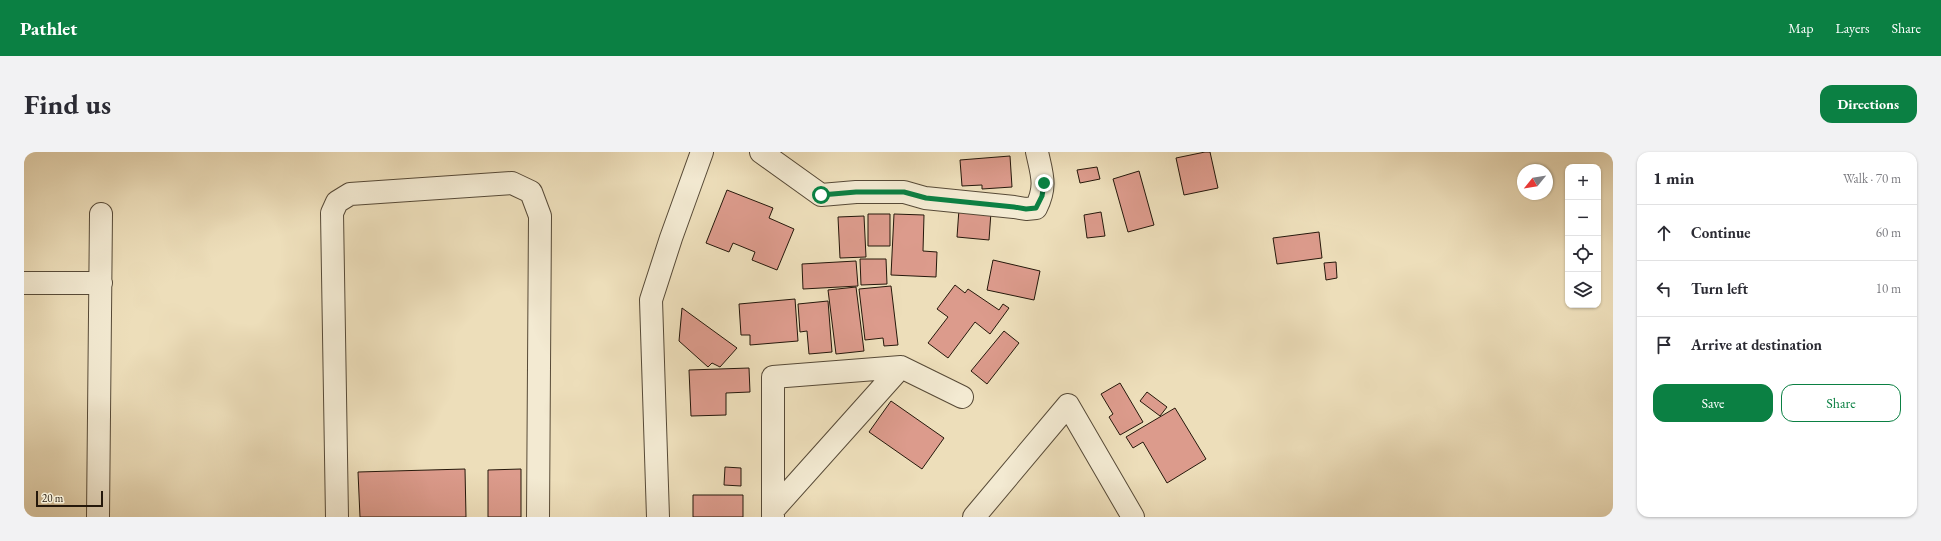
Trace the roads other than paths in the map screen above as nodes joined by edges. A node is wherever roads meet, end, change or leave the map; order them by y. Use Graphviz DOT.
graph roads {
  1 [pos="702,152"];
  2 [pos="761,152"];
  3 [pos="1037,152"];
  4 [pos="101,214"];
  5 [pos="24,283"];
  6 [pos="101,283"];
  7 [pos="901,367"];
  8 [pos="962,397"];
  9 [pos="773,514"];
  10 [pos="98,517"];
  11 [pos="337,517"];
  12 [pos="538,517"];
  13 [pos="658,517"];
  14 [pos="974,517"];
  15 [pos="1133,517"];
  1 -- 13 [label="street"];
  2 -- 3 [label="street"];
  4 -- 6 [label="street"];
  5 -- 6 [label="street"];
  6 -- 10 [label="street"];
  7 -- 8 [label="street"];
  7 -- 9 [label="street"];
  7 -- 9 [label="street"];
  11 -- 12 [label="street"];
  14 -- 15 [label="street"];
}
